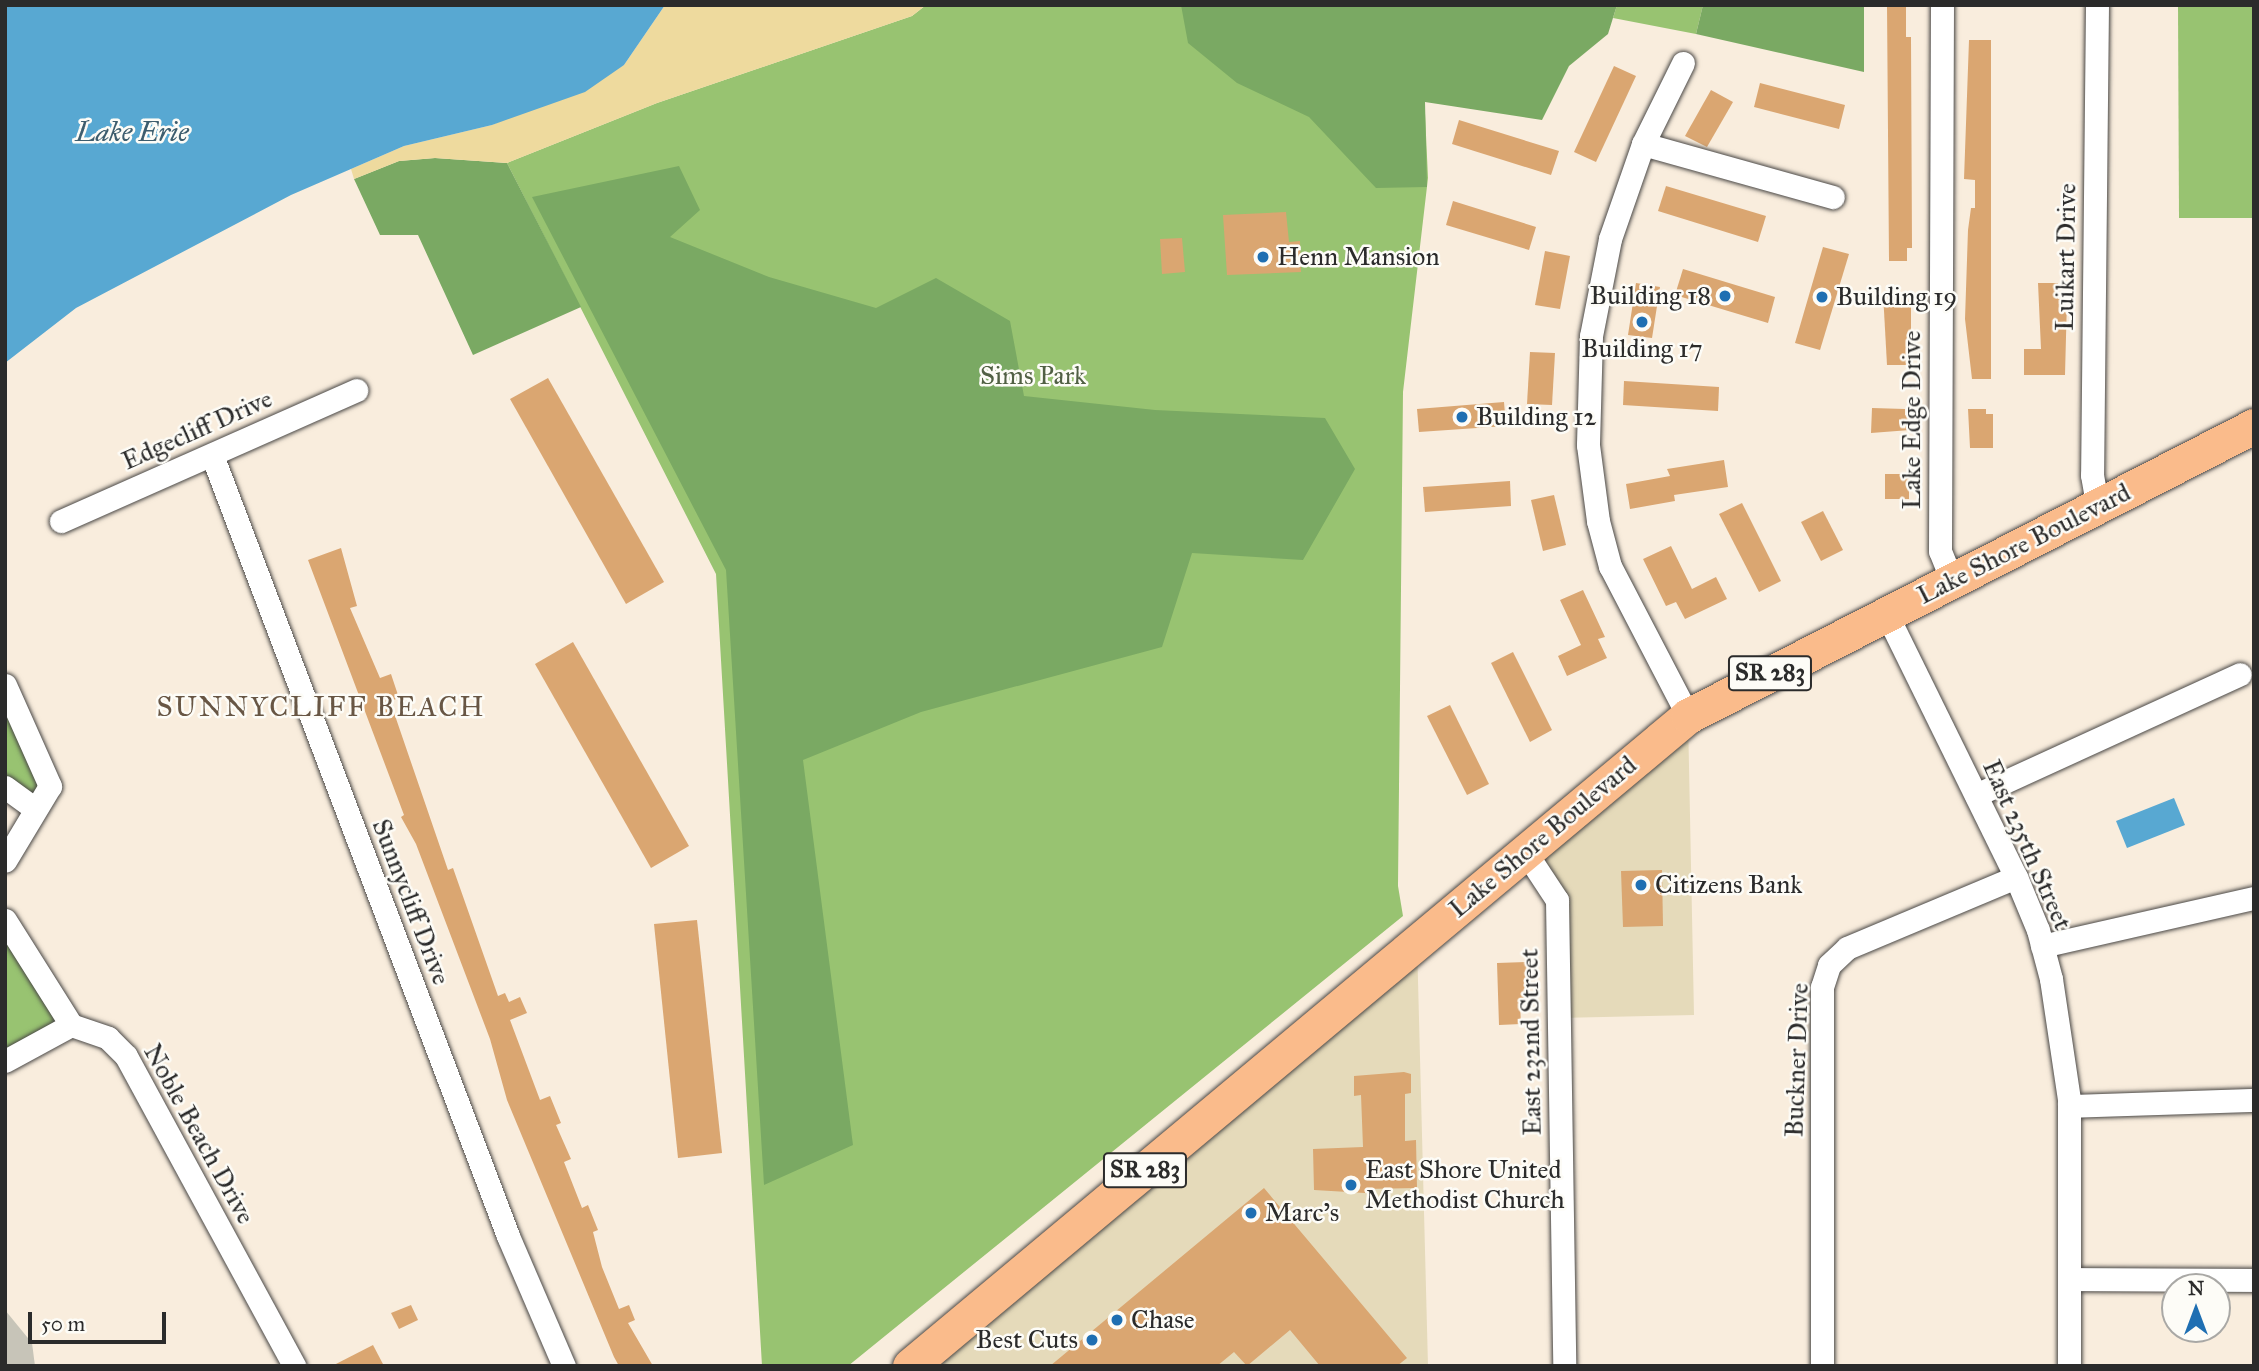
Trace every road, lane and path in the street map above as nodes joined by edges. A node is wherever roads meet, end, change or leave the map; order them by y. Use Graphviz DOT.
graph roads {
  1 [pos="1942,5"];
  2 [pos="2097,5"];
  3 [pos="1683,63"];
  4 [pos="1643,144"];
  5 [pos="1833,197"];
  6 [pos="356,390"];
  7 [pos="2254,426"];
  8 [pos="212,455"];
  9 [pos="2098,508"];
  10 [pos="61,521"];
  11 [pos="1952,580"];
  12 [pos="1886,613"];
  13 [pos="2240,674"];
  14 [pos="5,685"];
  15 [pos="1688,716"];
  16 [pos="5,787"];
  17 [pos="1976,795"];
  18 [pos="36,810"];
  19 [pos="1526,853"];
  20 [pos="5,861"];
  21 [pos="2016,877"];
  22 [pos="2254,898"];
  23 [pos="5,920"];
  24 [pos="2042,946"];
  25 [pos="71,1024"];
  26 [pos="5,1061"];
  27 [pos="2254,1100"];
  28 [pos="2069,1106"];
  29 [pos="2069,1279"];
  30 [pos="2254,1280"];
  31 [pos="294,1366"];
  32 [pos="564,1366"];
  33 [pos="910,1366"];
  34 [pos="1564,1366"];
  35 [pos="1822,1366"];
  36 [pos="2069,1366"];
  1 -- 11 [label="street, Lake Edge Drive"];
  2 -- 9 [label="street, Luikart Drive"];
  3 -- 4 [label="street"];
  4 -- 5 [label="street"];
  4 -- 15 [label="street"];
  6 -- 8 [label="street, Edgecliff Drive"];
  7 -- 9 [label="main road, Lake Shore Boulevard / SR 283"];
  8 -- 10 [label="street, Edgecliff Drive"];
  8 -- 32 [label="street, Sunnycliff Drive"];
  9 -- 11 [label="main road, Lake Shore Boulevard / SR 283"];
  11 -- 12 [label="main road, Lake Shore Boulevard / SR 283"];
  12 -- 15 [label="main road, Lake Shore Boulevard / SR 283"];
  12 -- 17 [label="street, East 235th Street"];
  13 -- 17 [label="street"];
  14 -- 18 [label="street"];
  15 -- 19 [label="main road, Lake Shore Boulevard / SR 283"];
  16 -- 18 [label="street"];
  17 -- 21 [label="street, East 235th Street"];
  18 -- 20 [label="street"];
  19 -- 33 [label="main road, Lake Shore Boulevard / SR 283"];
  19 -- 34 [label="street, East 232nd Street"];
  21 -- 24 [label="street, East 235th Street"];
  21 -- 35 [label="street, Buckner Drive"];
  22 -- 24 [label="street"];
  23 -- 25 [label="street"];
  24 -- 28 [label="street, East 235th Street"];
  25 -- 26 [label="street"];
  25 -- 31 [label="street, Noble Beach Drive"];
  27 -- 28 [label="street"];
  28 -- 29 [label="street, East 235th Street"];
  29 -- 30 [label="street"];
  29 -- 36 [label="street, East 235th Street"];
}
